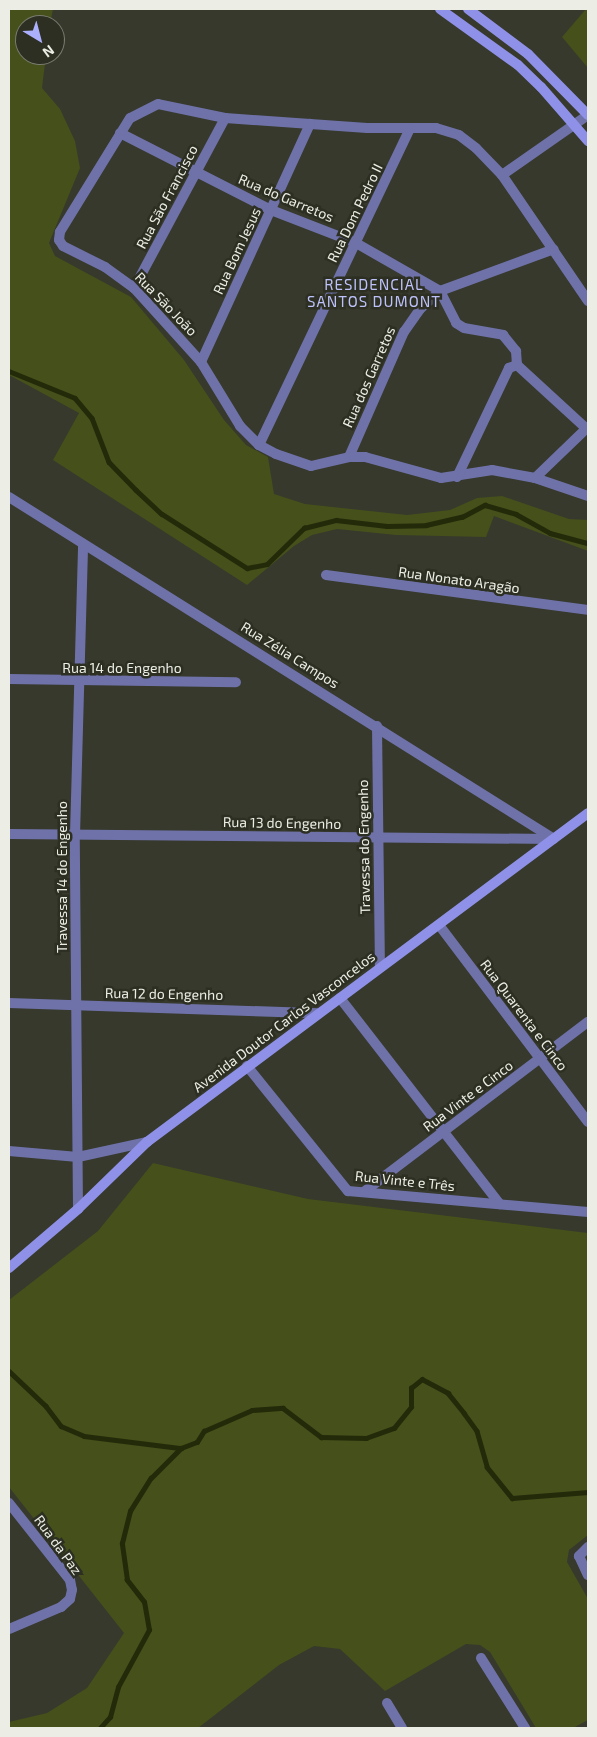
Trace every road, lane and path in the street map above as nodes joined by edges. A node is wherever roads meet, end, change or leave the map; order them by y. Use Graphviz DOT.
graph roads {
  1 [pos="440,9"];
  2 [pos="468,9"];
  3 [pos="588,115"];
  4 [pos="225,118"];
  5 [pos="310,124"];
  6 [pos="575,124"];
  7 [pos="410,129"];
  8 [pos="120,133"];
  9 [pos="588,141"];
  10 [pos="196,172"];
  11 [pos="502,175"];
  12 [pos="270,210"];
  13 [pos="356,242"];
  14 [pos="554,250"];
  15 [pos="134,288"];
  16 [pos="440,291"];
  17 [pos="588,301"];
  18 [pos="201,362"];
  19 [pos="517,365"];
  20 [pos="588,428"];
  21 [pos="259,444"];
  22 [pos="349,457"];
  23 [pos="457,476"];
  24 [pos="535,478"];
  25 [pos="588,496"];
  26 [pos="9,497"];
  27 [pos="83,544"];
  28 [pos="326,575"];
  29 [pos="588,610"];
  30 [pos="9,679"];
  31 [pos="79,682"];
  32 [pos="236,682"];
  33 [pos="377,726"];
  34 [pos="588,813"];
  35 [pos="9,834"];
  36 [pos="75,835"];
  37 [pos="378,838"];
  38 [pos="554,839"];
  39 [pos="439,925"];
  40 [pos="380,967"];
  41 [pos="340,998"];
  42 [pos="9,1003"];
  43 [pos="75,1006"];
  44 [pos="318,1013"];
  45 [pos="588,1022"];
  46 [pos="540,1059"];
  47 [pos="247,1066"];
  48 [pos="588,1122"];
  49 [pos="443,1133"];
  50 [pos="148,1142"];
  51 [pos="9,1151"];
  52 [pos="78,1157"];
  53 [pos="365,1191"];
  54 [pos="500,1204"];
  55 [pos="78,1209"];
  56 [pos="588,1212"];
  57 [pos="9,1268"];
  58 [pos="9,1503"];
  59 [pos="588,1547"];
  60 [pos="588,1575"];
  61 [pos="9,1628"];
  62 [pos="481,1658"];
  63 [pos="387,1703"];
  64 [pos="402,1728"];
  65 [pos="525,1728"];
  1 -- 6 [label="main road"];
  2 -- 3 [label="main road"];
  3 -- 6 [label="street"];
  4 -- 5 [label="street, Rua São João"];
  4 -- 8 [label="street, Rua São João"];
  4 -- 10 [label="street, Rua São Francisco"];
  5 -- 7 [label="street, Rua São João"];
  5 -- 12 [label="street, Rua Bom Jesus"];
  6 -- 9 [label="main road"];
  6 -- 11 [label="street"];
  7 -- 11 [label="street, Rua São João"];
  7 -- 13 [label="street, Rua Dom Pedro II"];
  8 -- 10 [label="street, Rua do Garretos"];
  8 -- 15 [label="street, Rua São João"];
  10 -- 12 [label="street, Rua do Garretos"];
  10 -- 15 [label="street, Rua São Francisco"];
  11 -- 14 [label="street, Rua São João"];
  12 -- 13 [label="street, Rua do Garretos"];
  12 -- 18 [label="street, Rua Bom Jesus"];
  13 -- 16 [label="street, Rua do Garretos"];
  13 -- 21 [label="street, Rua Dom Pedro II"];
  14 -- 16 [label="street, Rua dos Garretos"];
  14 -- 17 [label="street, Rua São João"];
  15 -- 18 [label="street, Rua São João"];
  16 -- 19 [label="street"];
  16 -- 22 [label="street, Rua dos Garretos"];
  18 -- 21 [label="street, Rua São João"];
  19 -- 20 [label="street"];
  19 -- 23 [label="street"];
  20 -- 24 [label="street"];
  21 -- 22 [label="street, Rua São João"];
  22 -- 23 [label="street, Rua São João"];
  23 -- 24 [label="street, Rua São João"];
  24 -- 25 [label="street, Rua São João"];
  26 -- 27 [label="street, Rua Zélia Campos"];
  27 -- 31 [label="street, Travessa 14 do Engenho"];
  27 -- 33 [label="street, Rua Zélia Campos"];
  28 -- 29 [label="street, Rua Nonato Aragão"];
  30 -- 31 [label="street, Rua 14 do Engenho"];
  31 -- 32 [label="street, Rua 14 do Engenho"];
  31 -- 36 [label="street, Travessa 14 do Engenho"];
  33 -- 37 [label="street, Travessa do Engenho"];
  33 -- 38 [label="street, Rua Zélia Campos"];
  34 -- 38 [label="main road, Avenida Doutor Carlos Vasconcelos"];
  35 -- 36 [label="street, Rua 13 do Engenho"];
  36 -- 37 [label="street, Rua 13 do Engenho"];
  36 -- 43 [label="street, Travessa 14 do Engenho"];
  37 -- 38 [label="street, Rua 13 do Engenho"];
  37 -- 40 [label="street, Travessa do Engenho"];
  38 -- 39 [label="main road, Avenida Doutor Carlos Vasconcelos"];
  39 -- 40 [label="main road, Avenida Doutor Carlos Vasconcelos"];
  39 -- 46 [label="street, Rua Quarenta e Cinco"];
  40 -- 41 [label="main road, Avenida Doutor Carlos Vasconcelos"];
  41 -- 44 [label="main road, Avenida Doutor Carlos Vasconcelos"];
  41 -- 49 [label="street"];
  42 -- 43 [label="street, Rua 12 do Engenho"];
  43 -- 44 [label="street, Rua 12 do Engenho"];
  43 -- 52 [label="street, Travessa 14 do Engenho"];
  44 -- 47 [label="main road, Avenida Doutor Carlos Vasconcelos"];
  45 -- 46 [label="street, Rua Vinte e Cinco"];
  46 -- 48 [label="street, Rua Quarenta e Cinco"];
  46 -- 49 [label="street, Rua Vinte e Cinco"];
  47 -- 50 [label="main road, Avenida Doutor Carlos Vasconcelos"];
  47 -- 53 [label="street, Rua Vinte e Três"];
  49 -- 53 [label="street, Rua Vinte e Cinco"];
  49 -- 54 [label="street"];
  50 -- 52 [label="street"];
  50 -- 55 [label="main road, Avenida Doutor Carlos Vasconcelos"];
  51 -- 52 [label="street"];
  52 -- 55 [label="street, Travessa 14 do Engenho"];
  53 -- 54 [label="street, Rua Vinte e Três"];
  54 -- 56 [label="street, Rua Vinte e Três"];
  55 -- 57 [label="main road, Avenida Doutor Carlos Vasconcelos"];
  58 -- 61 [label="street, Rua da Paz"];
  59 -- 60 [label="street"];
  62 -- 65 [label="street"];
  63 -- 64 [label="street"];
}
